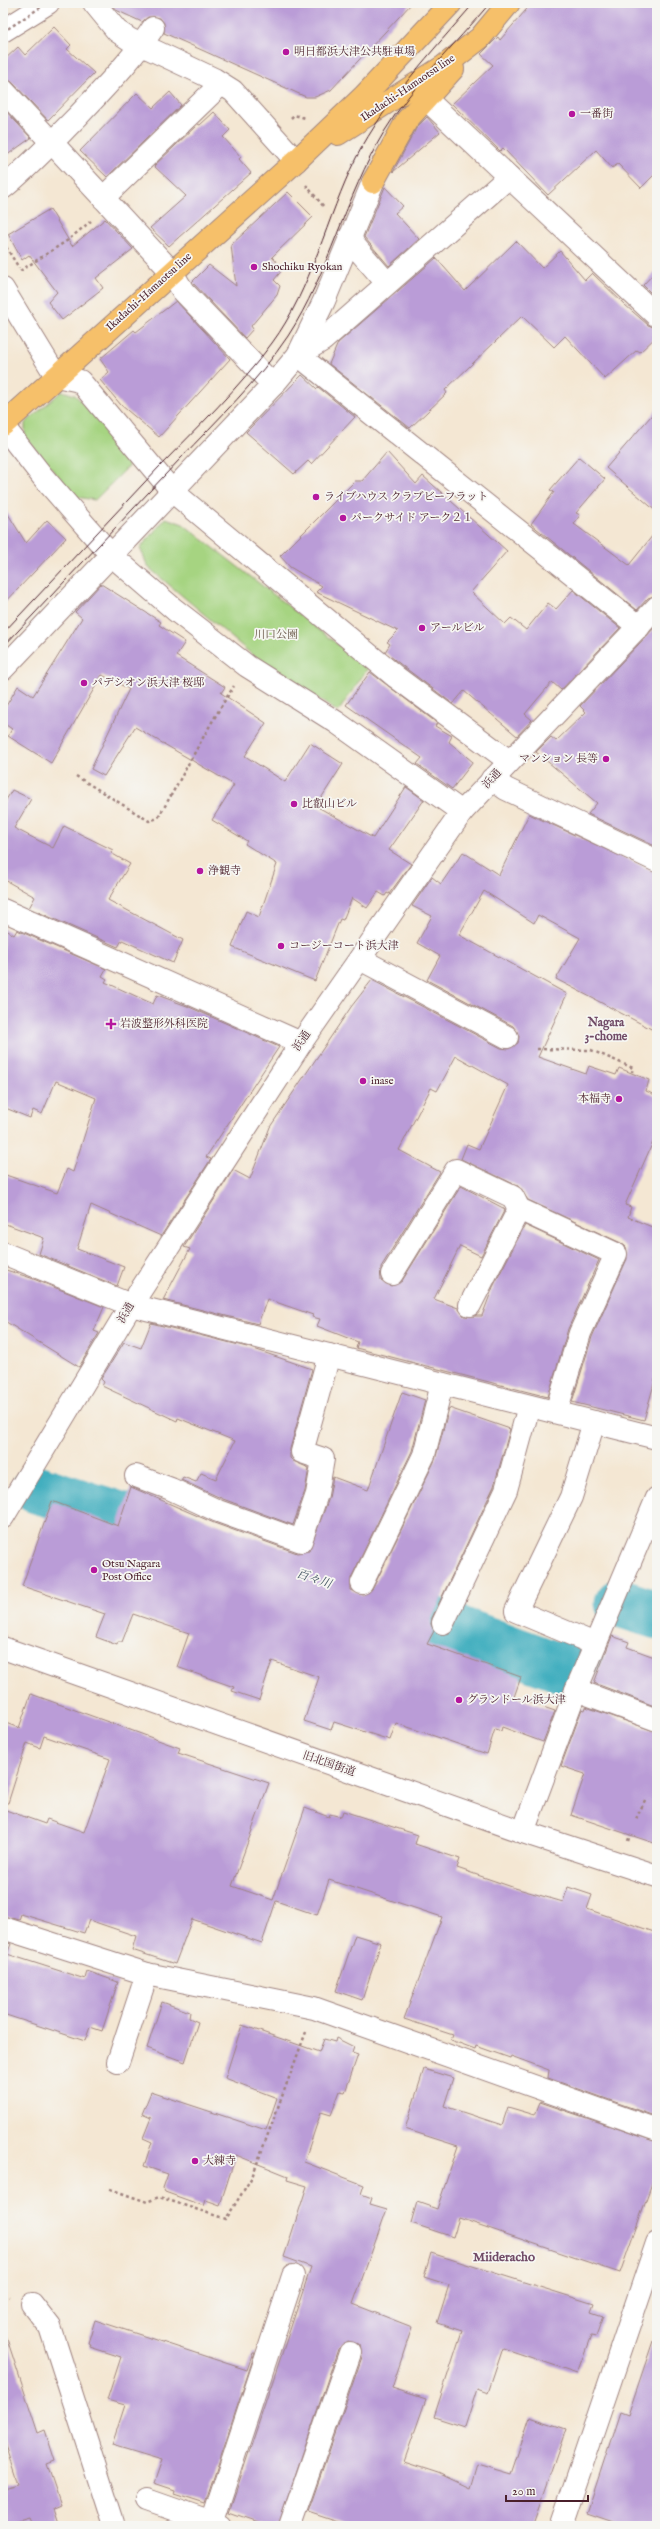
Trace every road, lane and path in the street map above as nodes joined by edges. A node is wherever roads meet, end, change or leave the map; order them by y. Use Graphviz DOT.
graph roads {
  1 [pos="48,3"];
  2 [pos="94,3"];
  3 [pos="451,3"];
  4 [pos="510,3"];
  5 [pos="430,27"];
  6 [pos="3,32"];
  7 [pos="148,37"];
  8 [pos="221,84"];
  9 [pos="3,90"];
  10 [pos="417,94"];
  11 [pos="52,143"];
  12 [pos="296,160"];
  13 [pos="509,177"];
  14 [pos="373,182"];
  15 [pos="305,184"];
  16 [pos="3,188"];
  17 [pos="106,201"];
  18 [pos="324,207"];
  19 [pos="350,236"];
  20 [pos="171,271"];
  21 [pos="9,282"];
  22 [pos="388,283"];
  23 [pos="657,316"];
  24 [pos="298,355"];
  25 [pos="56,376"];
  26 [pos="273,385"];
  27 [pos="3,425"];
  28 [pos="172,491"];
  29 [pos="111,554"];
  30 [pos="657,608"];
  31 [pos="639,627"];
  32 [pos="247,666"];
  33 [pos="3,669"];
  34 [pos="509,761"];
  35 [pos="76,776"];
  36 [pos="492,779"];
  37 [pos="462,812"];
  38 [pos="657,861"];
  39 [pos="3,910"];
  40 [pos="360,958"];
  41 [pos="507,1037"];
  42 [pos="301,1043"];
  43 [pos="537,1049"];
  44 [pos="632,1072"];
  45 [pos="519,1209"];
  46 [pos="3,1253"];
  47 [pos="392,1274"];
  48 [pos="131,1305"];
  49 [pos="470,1306"];
  50 [pos="329,1355"];
  51 [pos="442,1384"];
  52 [pos="529,1406"];
  53 [pos="556,1412"];
  54 [pos="594,1422"];
  55 [pos="657,1438"];
  56 [pos="136,1476"];
  57 [pos="657,1498"];
  58 [pos="3,1517"];
  59 [pos="362,1583"];
  60 [pos="443,1623"];
  61 [pos="595,1644"];
  62 [pos="3,1648"];
  63 [pos="576,1690"];
  64 [pos="657,1720"];
  65 [pos="646,1798"];
  66 [pos="636,1819"];
  67 [pos="523,1832"];
  68 [pos="657,1876"];
  69 [pos="3,1928"];
  70 [pos="147,1974"];
  71 [pos="314,2008"];
  72 [pos="118,2062"];
  73 [pos="657,2130"];
  74 [pos="110,2189"];
  75 [pos="657,2243"];
  76 [pos="294,2276"];
  77 [pos="32,2304"];
  78 [pos="350,2353"];
  79 [pos="147,2500"];
  80 [pos="216,2524"];
  81 [pos="114,2526"];
  82 [pos="290,2526"];
  83 [pos="561,2526"];
  1 -- 6 [label="street"];
  1 -- 6 [label="path, bridge"];
  2 -- 7 [label="street"];
  3 -- 5 [label="main road, Ikadachi-Hamaotsu line"];
  4 -- 10 [label="main road, Ikadachi-Hamaotsu line"];
  5 -- 10 [label="main road"];
  5 -- 12 [label="main road, Ikadachi-Hamaotsu line"];
  7 -- 8 [label="street"];
  7 -- 11 [label="street"];
  8 -- 12 [label="street"];
  8 -- 17 [label="street"];
  9 -- 11 [label="street"];
  10 -- 12 [label="main road, Ikadachi-Hamaotsu line"];
  10 -- 13 [label="street"];
  10 -- 14 [label="main road"];
  11 -- 16 [label="street"];
  11 -- 17 [label="street"];
  12 -- 20 [label="main road, Ikadachi-Hamaotsu line"];
  13 -- 22 [label="street"];
  13 -- 23 [label="street"];
  14 -- 19 [label="street"];
  15 -- 18 [label="path"];
  17 -- 20 [label="street"];
  17 -- 21 [label="path"];
  19 -- 22 [label="street"];
  19 -- 24 [label="street"];
  20 -- 25 [label="main road, Ikadachi-Hamaotsu line"];
  20 -- 26 [label="street"];
  21 -- 25 [label="street"];
  22 -- 24 [label="street"];
  24 -- 26 [label="street"];
  24 -- 31 [label="street"];
  25 -- 27 [label="main road, Ikadachi-Hamaotsu line"];
  25 -- 28 [label="street"];
  26 -- 28 [label="street"];
  27 -- 29 [label="street"];
  28 -- 29 [label="street"];
  28 -- 34 [label="street"];
  29 -- 32 [label="street"];
  29 -- 33 [label="street"];
  30 -- 31 [label="street, 浜通"];
  31 -- 34 [label="street, 浜通"];
  32 -- 35 [label="path"];
  32 -- 37 [label="street"];
  34 -- 36 [label="street, 浜通"];
  36 -- 37 [label="street, 浜通"];
  36 -- 38 [label="street"];
  37 -- 40 [label="street, 浜通"];
  39 -- 42 [label="street"];
  40 -- 41 [label="street"];
  40 -- 42 [label="street, 浜通"];
  42 -- 48 [label="street, 浜通"];
  43 -- 44 [label="path"];
  45 -- 47 [label="street"];
  45 -- 49 [label="street"];
  45 -- 53 [label="street"];
  46 -- 48 [label="street"];
  48 -- 50 [label="street"];
  48 -- 58 [label="street, 浜通"];
  50 -- 51 [label="street"];
  50 -- 56 [label="street"];
  51 -- 52 [label="street"];
  51 -- 59 [label="street"];
  52 -- 53 [label="street"];
  52 -- 60 [label="street"];
  53 -- 54 [label="street"];
  54 -- 55 [label="street"];
  54 -- 61 [label="street"];
  57 -- 61 [label="street"];
  61 -- 63 [label="street"];
  62 -- 67 [label="street, 旧北国街道"];
  63 -- 64 [label="street"];
  63 -- 67 [label="street"];
  65 -- 66 [label="path"];
  67 -- 68 [label="street, 旧北国街道"];
  69 -- 70 [label="street"];
  70 -- 71 [label="street"];
  70 -- 72 [label="street"];
  71 -- 73 [label="street"];
  71 -- 74 [label="path"];
  75 -- 83 [label="street"];
  76 -- 80 [label="street"];
  77 -- 81 [label="street"];
  78 -- 82 [label="street"];
  79 -- 80 [label="street"];
}
